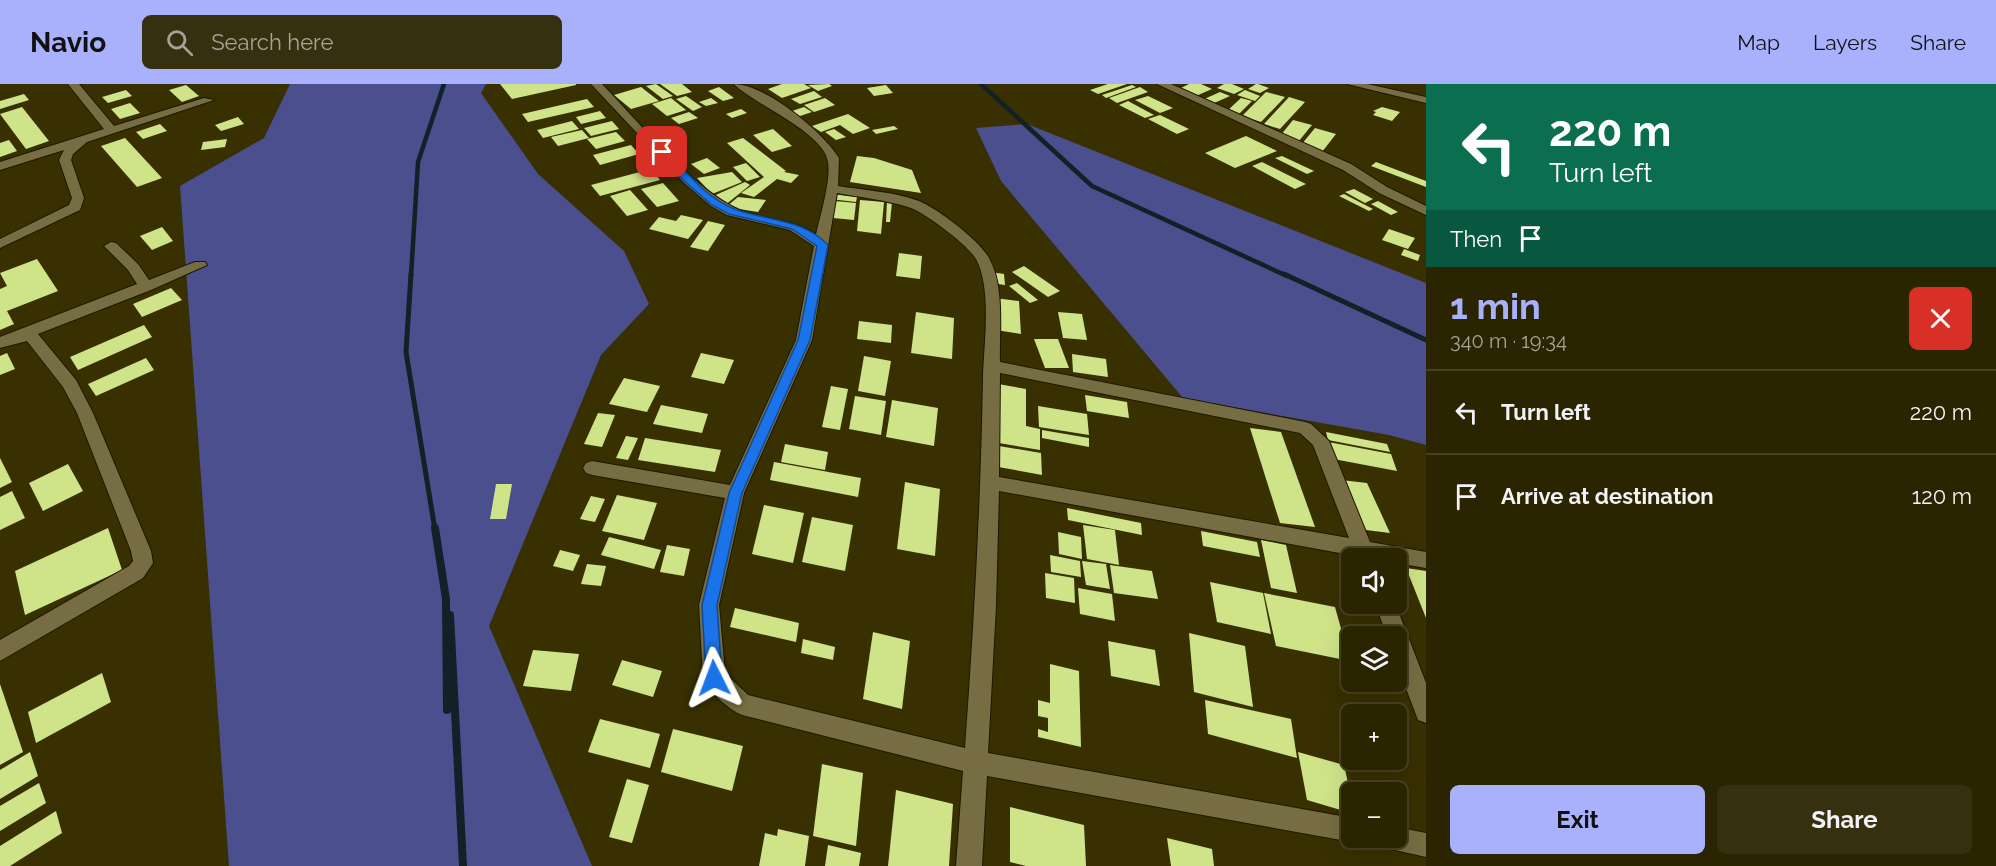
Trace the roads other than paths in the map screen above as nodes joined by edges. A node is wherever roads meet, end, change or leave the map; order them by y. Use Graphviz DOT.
graph roads {
  1 [pos="73,84"];
  2 [pos="596,84"];
  3 [pos="739,84"];
  4 [pos="1162,84"];
  5 [pos="1352,84"];
  6 [pos="208,100"];
  7 [pos="1426,100"];
  8 [pos="112,131"];
  9 [pos="84,140"];
  10 [pos="0,166"];
  11 [pos="831,188"];
  12 [pos="1426,211"];
  13 [pos="0,244"];
  14 [pos="822,245"];
  15 [pos="111,246"];
  16 [pos="200,266"];
  17 [pos="146,287"];
  18 [pos="26,334"];
  19 [pos="0,343"];
  20 [pos="993,366"];
  21 [pos="592,468"];
  22 [pos="989,482"];
  23 [pos="735,493"];
  24 [pos="1341,548"];
  25 [pos="1364,548"];
  26 [pos="1407,558"];
  27 [pos="1426,560"];
  28 [pos="1389,614"];
  29 [pos="0,651"];
  30 [pos="1426,712"];
  31 [pos="975,762"];
  32 [pos="1341,828"];
  33 [pos="1407,841"];
  34 [pos="1426,845"];
  35 [pos="969,866"];
  1 -- 8 [label="street"];
  2 -- 14 [label="street"];
  3 -- 11 [label="street"];
  4 -- 12 [label="street"];
  5 -- 7 [label="street"];
  6 -- 8 [label="street"];
  8 -- 9 [label="street"];
  9 -- 10 [label="street"];
  9 -- 13 [label="street"];
  11 -- 14 [label="street"];
  11 -- 20 [label="street"];
  14 -- 23 [label="street"];
  15 -- 17 [label="street"];
  16 -- 17 [label="street"];
  17 -- 18 [label="street"];
  18 -- 19 [label="street"];
  18 -- 29 [label="street"];
  20 -- 22 [label="street"];
  20 -- 25 [label="street"];
  21 -- 23 [label="street"];
  22 -- 24 [label="street"];
  22 -- 31 [label="street"];
  23 -- 31 [label="street"];
  26 -- 27 [label="street"];
  28 -- 30 [label="street"];
  31 -- 32 [label="street"];
  31 -- 35 [label="street"];
  33 -- 34 [label="street"];
}
